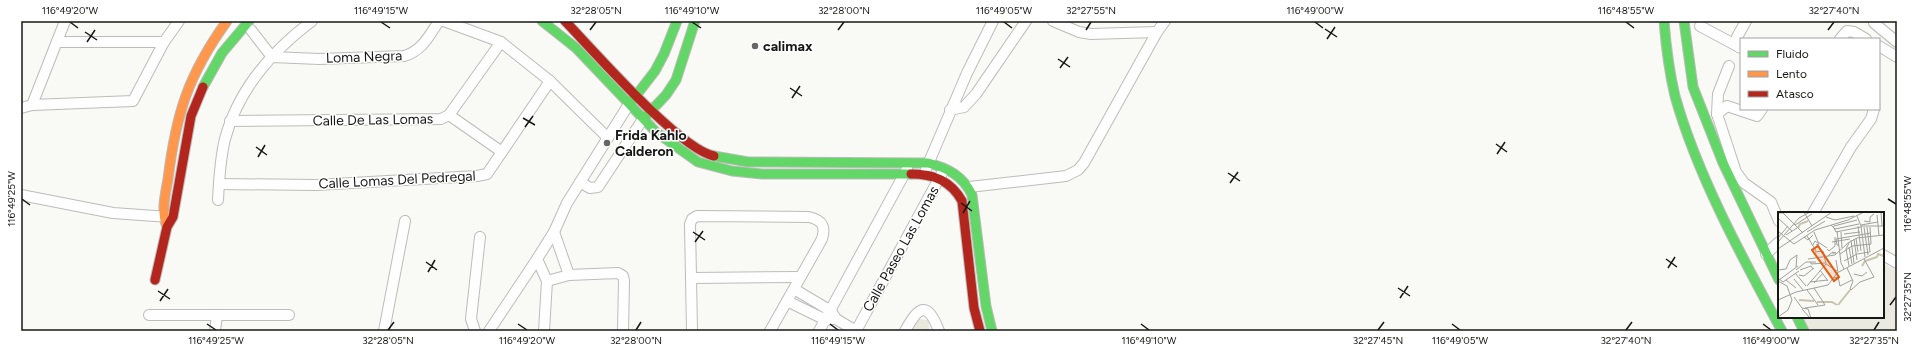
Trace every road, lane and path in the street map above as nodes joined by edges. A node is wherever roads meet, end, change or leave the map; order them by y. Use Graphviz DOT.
graph roads {
  1 [pos="65,21"];
  2 [pos="179,21"];
  3 [pos="227,21"];
  4 [pos="312,21"];
  5 [pos="439,21"];
  6 [pos="444,21"];
  7 [pos="542,21"];
  8 [pos="565,21"];
  9 [pos="676,21"];
  10 [pos="695,21"];
  11 [pos="993,21"];
  12 [pos="1026,21"];
  13 [pos="1053,21"];
  14 [pos="1165,21"];
  15 [pos="1664,21"];
  16 [pos="1684,21"];
  17 [pos="1746,21"];
  18 [pos="1874,23"];
  19 [pos="247,24"];
  20 [pos="1700,26"];
  21 [pos="1157,32"];
  22 [pos="1841,38"];
  23 [pos="1864,38"];
  24 [pos="57,42"];
  25 [pos="164,42"];
  26 [pos="501,42"];
  27 [pos="1897,42"];
  28 [pos="1880,47"];
  29 [pos="1740,48"];
  30 [pos="272,57"];
  31 [pos="1897,57"];
  32 [pos="1729,66"];
  33 [pos="550,81"];
  34 [pos="637,94"];
  35 [pos="629,104"];
  36 [pos="32,105"];
  37 [pos="21,108"];
  38 [pos="651,109"];
  39 [pos="950,110"];
  40 [pos="1761,110"];
  41 [pos="1874,110"];
  42 [pos="1716,114"];
  43 [pos="449,115"];
  44 [pos="643,119"];
  45 [pos="230,121"];
  46 [pos="608,138"];
  47 [pos="502,152"];
  48 [pos="910,162"];
  49 [pos="928,162"];
  50 [pos="945,167"];
  51 [pos="905,174"];
  52 [pos="924,175"];
  53 [pos="940,178"];
  54 [pos="580,182"];
  55 [pos="219,184"];
  56 [pos="969,187"];
  57 [pos="21,195"];
  58 [pos="218,200"];
  59 [pos="1814,212"];
  60 [pos="168,217"];
  61 [pos="1778,219"];
  62 [pos="404,221"];
  63 [pos="554,232"];
  64 [pos="480,237"];
  65 [pos="1778,243"];
  66 [pos="1766,254"];
  67 [pos="1884,256"];
  68 [pos="538,259"];
  69 [pos="1897,263"];
  70 [pos="569,275"];
  71 [pos="800,277"];
  72 [pos="692,278"];
  73 [pos="1778,278"];
  74 [pos="155,280"];
  75 [pos="547,281"];
  76 [pos="794,289"];
  77 [pos="787,301"];
  78 [pos="149,315"];
  79 [pos="217,315"];
  80 [pos="289,315"];
  81 [pos="831,317"];
  82 [pos="1798,318"];
  83 [pos="215,331"];
  84 [pos="384,331"];
  85 [pos="475,331"];
  86 [pos="489,331"];
  87 [pos="544,331"];
  88 [pos="623,331"];
  89 [pos="692,331"];
  90 [pos="770,331"];
  91 [pos="819,331"];
  92 [pos="856,331"];
  93 [pos="905,331"];
  94 [pos="939,331"];
  95 [pos="980,331"];
  96 [pos="992,331"];
  97 [pos="1782,331"];
  98 [pos="1804,331"];
  1 -- 24 [label="street"];
  2 -- 25 [label="street"];
  3 -- 60 [label="street"];
  4 -- 30 [label="street"];
  5 -- 30 [label="street, Loma Negra"];
  6 -- 26 [label="street"];
  7 -- 35 [label="street"];
  8 -- 34 [label="street"];
  9 -- 34 [label="street"];
  10 -- 38 [label="street"];
  11 -- 39 [label="street"];
  12 -- 39 [label="street"];
  13 -- 21 [label="street"];
  14 -- 21 [label="street"];
  15 -- 97 [label="street"];
  16 -- 66 [label="street"];
  17 -- 29 [label="street"];
  18 -- 27 [label="street"];
  19 -- 30 [label="street"];
  19 -- 60 [label="street"];
  20 -- 29 [label="street"];
  21 -- 56 [label="street"];
  22 -- 23 [label="street"];
  24 -- 25 [label="street"];
  24 -- 36 [label="street"];
  25 -- 36 [label="street"];
  26 -- 33 [label="street"];
  26 -- 43 [label="street, Calle De Las Lomas"];
  28 -- 31 [label="street"];
  30 -- 45 [label="street"];
  32 -- 42 [label="street"];
  33 -- 46 [label="street"];
  33 -- 47 [label="street, Calle Lomas Del Pedregal"];
  34 -- 35 [label="street"];
  34 -- 38 [label="street"];
  35 -- 44 [label="street"];
  35 -- 46 [label="street"];
  36 -- 37 [label="street"];
  38 -- 44 [label="street"];
  38 -- 48 [label="street"];
  39 -- 49 [label="street"];
  40 -- 42 [label="street"];
  41 -- 59 [label="street"];
  42 -- 61 [label="street"];
  43 -- 45 [label="street, Calle De Las Lomas"];
  43 -- 47 [label="street"];
  44 -- 51 [label="street"];
  44 -- 54 [label="street"];
  45 -- 55 [label="street"];
  46 -- 54 [label="street"];
  47 -- 55 [label="street, Calle Lomas Del Pedregal"];
  48 -- 49 [label="street"];
  48 -- 51 [label="street"];
  49 -- 50 [label="street"];
  49 -- 52 [label="street"];
  50 -- 53 [label="street, Calle Paseo Las Lomas"];
  50 -- 56 [label="street"];
  51 -- 52 [label="street"];
  51 -- 81 [label="street"];
  52 -- 53 [label="street"];
  53 -- 92 [label="street, Calle Paseo Las Lomas"];
  53 -- 95 [label="street"];
  54 -- 63 [label="street"];
  55 -- 58 [label="street"];
  56 -- 96 [label="street"];
  57 -- 60 [label="street"];
  60 -- 74 [label="street"];
  62 -- 84 [label="street"];
  63 -- 68 [label="street"];
  63 -- 70 [label="street"];
  64 -- 85 [label="street"];
  65 -- 66 [label="street"];
  66 -- 73 [label="street"];
  67 -- 69 [label="street"];
  68 -- 75 [label="street"];
  68 -- 86 [label="street"];
  70 -- 75 [label="street"];
  70 -- 88 [label="street"];
  71 -- 72 [label="street"];
  71 -- 72 [label="street"];
  71 -- 76 [label="street"];
  72 -- 89 [label="street"];
  75 -- 87 [label="street"];
  76 -- 77 [label="street"];
  76 -- 81 [label="street"];
  77 -- 81 [label="street"];
  77 -- 90 [label="street"];
  78 -- 79 [label="street"];
  79 -- 80 [label="street"];
  79 -- 83 [label="street"];
  81 -- 91 [label="street"];
  81 -- 92 [label="street"];
  82 -- 98 [label="street"];
  93 -- 94 [label="street"];
}
